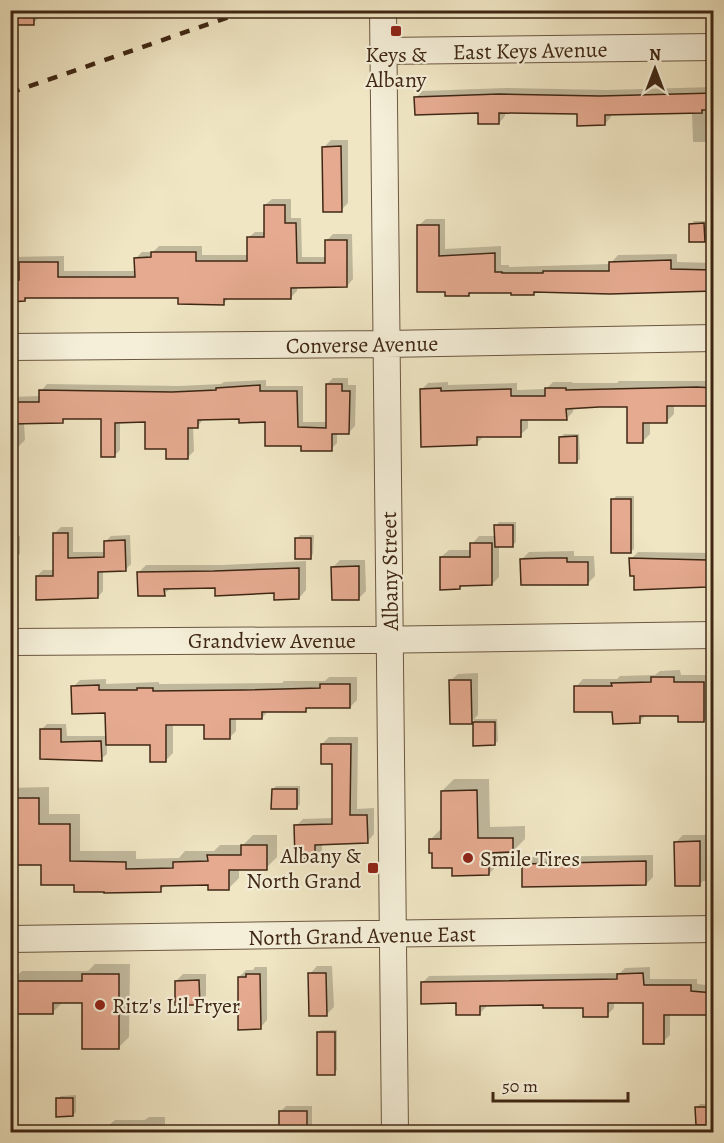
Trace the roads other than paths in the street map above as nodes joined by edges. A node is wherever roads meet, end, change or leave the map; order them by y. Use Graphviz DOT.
graph roads {
  1 [pos="383,10"];
  2 [pos="714,47"];
  3 [pos="382,51"];
  4 [pos="714,338"];
  5 [pos="386,344"];
  6 [pos="10,347"];
  7 [pos="714,634"];
  8 [pos="390,640"];
  9 [pos="10,642"];
  10 [pos="714,929"];
  11 [pos="393,934"];
  12 [pos="10,939"];
  13 [pos="394,1132"];
  1 -- 3 [label="street, Albany Street"];
  2 -- 3 [label="street, East Keys Avenue"];
  3 -- 5 [label="street, Albany Street"];
  4 -- 5 [label="street, Converse Avenue"];
  5 -- 6 [label="street, Converse Avenue"];
  5 -- 8 [label="street, Albany Street"];
  7 -- 8 [label="street, Grandview Avenue"];
  8 -- 9 [label="street, Grandview Avenue"];
  8 -- 11 [label="street, Albany Street"];
  10 -- 11 [label="street, North Grand Avenue East"];
  11 -- 12 [label="street, North Grand Avenue East"];
  11 -- 13 [label="street, Albany Street"];
}
